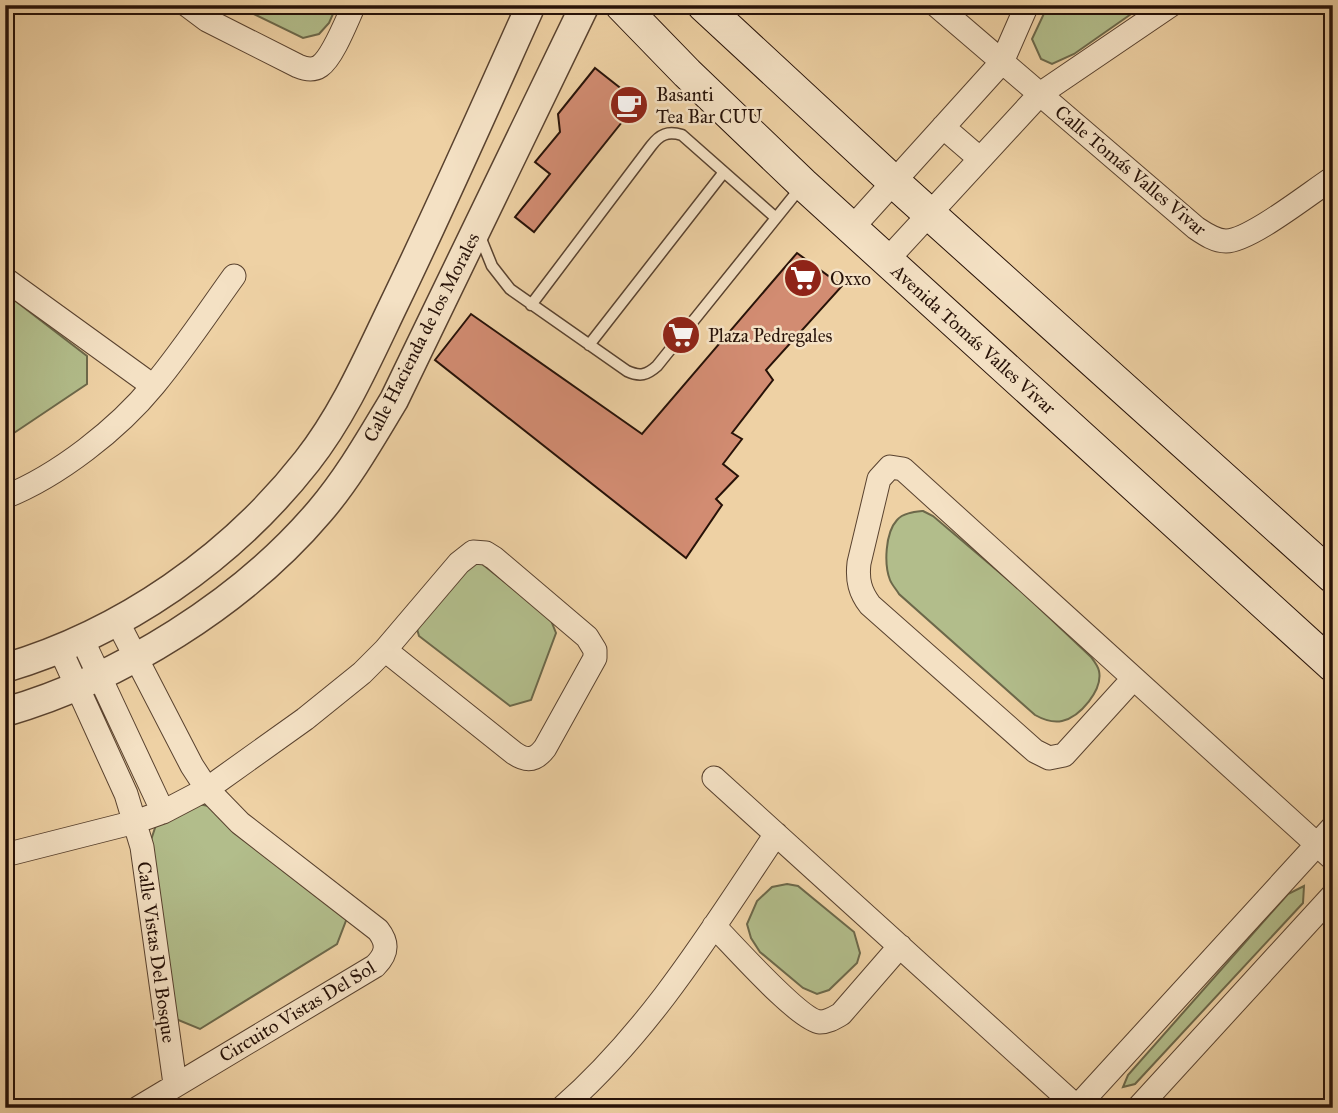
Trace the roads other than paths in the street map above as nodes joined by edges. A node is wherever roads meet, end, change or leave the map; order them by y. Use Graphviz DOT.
graph roads {
  1 [pos="187,5"];
  2 [pos="354,5"];
  3 [pos="531,5"];
  4 [pos="585,5"];
  5 [pos="621,5"];
  6 [pos="704,5"];
  7 [pos="936,5"];
  8 [pos="1027,5"];
  9 [pos="1171,5"];
  10 [pos="1002,62"];
  11 [pos="1040,94"];
  12 [pos="943,127"];
  13 [pos="979,158"];
  14 [pos="724,172"];
  15 [pos="1333,177"];
  16 [pos="894,182"];
  17 [pos="803,184"];
  18 [pos="929,213"];
  19 [pos="776,218"];
  20 [pos="477,228"];
  21 [pos="852,228"];
  22 [pos="887,260"];
  23 [pos="234,276"];
  24 [pos="5,279"];
  25 [pos="531,305"];
  26 [pos="589,345"];
  27 [pos="153,386"];
  28 [pos="5,497"];
  29 [pos="1333,577"];
  30 [pos="117,621"];
  31 [pos="71,644"];
  32 [pos="385,650"];
  33 [pos="135,658"];
  34 [pos="1333,666"];
  35 [pos="5,668"];
  36 [pos="1133,679"];
  37 [pos="88,682"];
  38 [pos="5,712"];
  39 [pos="714,778"];
  40 [pos="206,789"];
  41 [pos="163,812"];
  42 [pos="135,822"];
  43 [pos="1333,827"];
  44 [pos="776,834"];
  45 [pos="1325,852"];
  46 [pos="5,855"];
  47 [pos="1333,895"];
  48 [pos="715,926"];
  49 [pos="900,946"];
  50 [pos="175,1084"];
  51 [pos="565,1107"];
  52 [pos="1077,1107"];
  53 [pos="138,1108"];
  54 [pos="1138,1108"];
  1 -- 2 [label="street"];
  3 -- 30 [label="street, Calle Hacienda de los Morales"];
  4 -- 20 [label="street, Calle Hacienda de los Morales"];
  5 -- 17 [label="main road, Avenida Tomás Valles Vivar"];
  6 -- 16 [label="main road"];
  7 -- 10 [label="street, Calle Tomás Valles Vivar"];
  8 -- 10 [label="street"];
  9 -- 11 [label="street, Calle Tomás Valles Vivar"];
  10 -- 11 [label="street, Calle Tomás Valles Vivar"];
  10 -- 12 [label="street"];
  11 -- 13 [label="street, Calle Tomás Valles Vivar"];
  11 -- 15 [label="street, Calle Tomás Valles Vivar"];
  12 -- 13 [label="street"];
  12 -- 16 [label="street"];
  13 -- 18 [label="street, Calle Tomás Valles Vivar"];
  14 -- 19 [label="lane"];
  14 -- 25 [label="lane"];
  14 -- 26 [label="lane"];
  16 -- 18 [label="main road"];
  16 -- 21 [label="street"];
  17 -- 19 [label="lane"];
  17 -- 21 [label="main road, Avenida Tomás Valles Vivar"];
  18 -- 22 [label="street, Calle Tomás Valles Vivar"];
  18 -- 29 [label="main road"];
  19 -- 26 [label="lane"];
  20 -- 25 [label="lane"];
  20 -- 33 [label="street, Calle Hacienda de los Morales"];
  21 -- 22 [label="main road, Avenida Tomás Valles Vivar"];
  22 -- 34 [label="main road, Avenida Tomás Valles Vivar"];
  23 -- 27 [label="street"];
  24 -- 27 [label="street"];
  25 -- 26 [label="lane"];
  27 -- 28 [label="street"];
  30 -- 31 [label="street, Calle Hacienda de los Morales"];
  30 -- 33 [label="street, Circuito Vistas Del Sol"];
  31 -- 35 [label="street, Calle Hacienda de los Morales"];
  31 -- 37 [label="street"];
  32 -- 32 [label="street"];
  32 -- 40 [label="street"];
  33 -- 37 [label="street, Calle Hacienda de los Morales"];
  33 -- 40 [label="street, Circuito Vistas Del Sol"];
  36 -- 36 [label="street"];
  36 -- 45 [label="street"];
  37 -- 38 [label="street, Calle Hacienda de los Morales"];
  37 -- 41 [label="street"];
  37 -- 42 [label="street"];
  39 -- 44 [label="street"];
  40 -- 41 [label="street"];
  40 -- 50 [label="street, Circuito Vistas Del Sol"];
  41 -- 42 [label="street"];
  42 -- 46 [label="street"];
  42 -- 50 [label="street, Calle Vistas Del Bosque"];
  43 -- 45 [label="street"];
  44 -- 48 [label="street"];
  44 -- 49 [label="street"];
  45 -- 52 [label="street"];
  47 -- 54 [label="street"];
  48 -- 49 [label="street"];
  48 -- 51 [label="street"];
  49 -- 52 [label="street"];
  50 -- 53 [label="street, Circuito Vistas Del Sol"];
}
